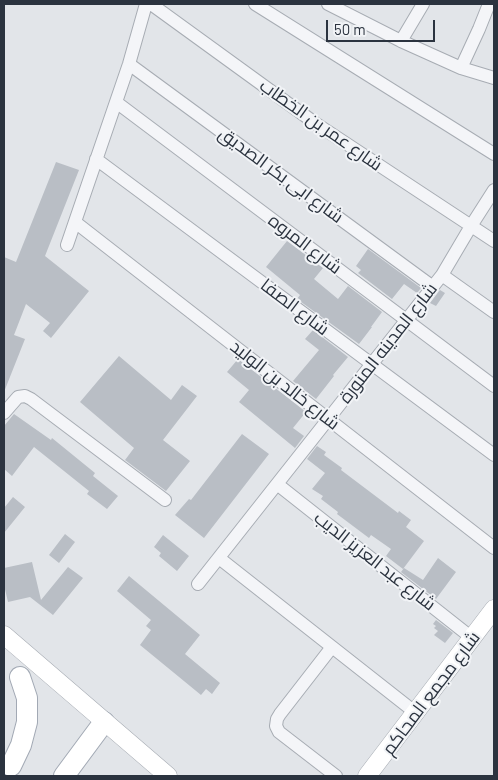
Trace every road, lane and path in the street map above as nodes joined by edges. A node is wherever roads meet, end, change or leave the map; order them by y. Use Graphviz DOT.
graph roads {
  1 [pos="146,4"];
  2 [pos="151,4"];
  3 [pos="255,4"];
  4 [pos="328,4"];
  5 [pos="357,4"];
  6 [pos="423,4"];
  7 [pos="489,4"];
  8 [pos="351,16"];
  9 [pos="401,41"];
  10 [pos="129,64"];
  11 [pos="461,68"];
  12 [pos="494,78"];
  13 [pos="116,102"];
  14 [pos="494,154"];
  15 [pos="96,159"];
  16 [pos="494,190"];
  17 [pos="75,222"];
  18 [pos="471,226"];
  19 [pos="494,241"];
  20 [pos="67,244"];
  21 [pos="442,275"];
  22 [pos="433,287"];
  23 [pos="494,312"];
  24 [pos="407,320"];
  25 [pos="372,364"];
  26 [pos="494,386"];
  27 [pos="4,413"];
  28 [pos="328,419"];
  29 [pos="494,455"];
  30 [pos="278,484"];
  31 [pos="165,500"];
  32 [pos="494,548"];
  33 [pos="219,558"];
  34 [pos="198,584"];
  35 [pos="494,609"];
  36 [pos="4,634"];
  37 [pos="472,638"];
  38 [pos="332,647"];
  39 [pos="20,677"];
  40 [pos="416,713"];
  41 [pos="104,722"];
  42 [pos="12,767"];
  43 [pos="64,776"];
  44 [pos="168,776"];
  45 [pos="336,776"];
  46 [pos="367,776"];
  1 -- 10 [label="street"];
  2 -- 18 [label="street, شارع عمر بن الخطاب"];
  3 -- 14 [label="street"];
  4 -- 8 [label="street"];
  5 -- 8 [label="street"];
  6 -- 9 [label="street"];
  7 -- 11 [label="street"];
  8 -- 9 [label="street"];
  9 -- 11 [label="street"];
  10 -- 13 [label="street"];
  10 -- 22 [label="street, شارع ابى بكر الصديق"];
  11 -- 12 [label="street"];
  13 -- 15 [label="street"];
  13 -- 24 [label="street, شارع المروه"];
  15 -- 17 [label="street"];
  15 -- 25 [label="street, شارع الصفا"];
  16 -- 18 [label="street, شارع المدينه المنورة"];
  17 -- 20 [label="street"];
  17 -- 28 [label="street, شارع خالد بن الوليد"];
  18 -- 19 [label="street, شارع عمر بن الخطاب"];
  18 -- 21 [label="street, شارع المدينه المنورة"];
  21 -- 22 [label="street, شارع المدينه المنورة"];
  21 -- 23 [label="street"];
  22 -- 24 [label="street, شارع المدينه المنورة"];
  24 -- 25 [label="street, شارع المدينه المنورة"];
  24 -- 26 [label="street, شارع المروه"];
  25 -- 28 [label="street, شارع المدينه المنورة"];
  25 -- 29 [label="street, شارع الصفا"];
  27 -- 31 [label="street"];
  28 -- 30 [label="street, شارع المدينه المنورة"];
  28 -- 32 [label="street, شارع خالد بن الوليد"];
  30 -- 33 [label="street, شارع المدينه المنورة"];
  30 -- 37 [label="street, شارع عبد العزيز الديب"];
  33 -- 34 [label="street, شارع المدينه المنورة"];
  33 -- 38 [label="street"];
  35 -- 37 [label="street, شارع مجمع المحاكم"];
  36 -- 41 [label="street"];
  37 -- 40 [label="street, شارع مجمع المحاكم"];
  38 -- 40 [label="street"];
  38 -- 45 [label="street"];
  39 -- 42 [label="main road"];
  40 -- 46 [label="street, شارع مجمع المحاكم"];
  41 -- 43 [label="main road"];
  41 -- 44 [label="street"];
}
